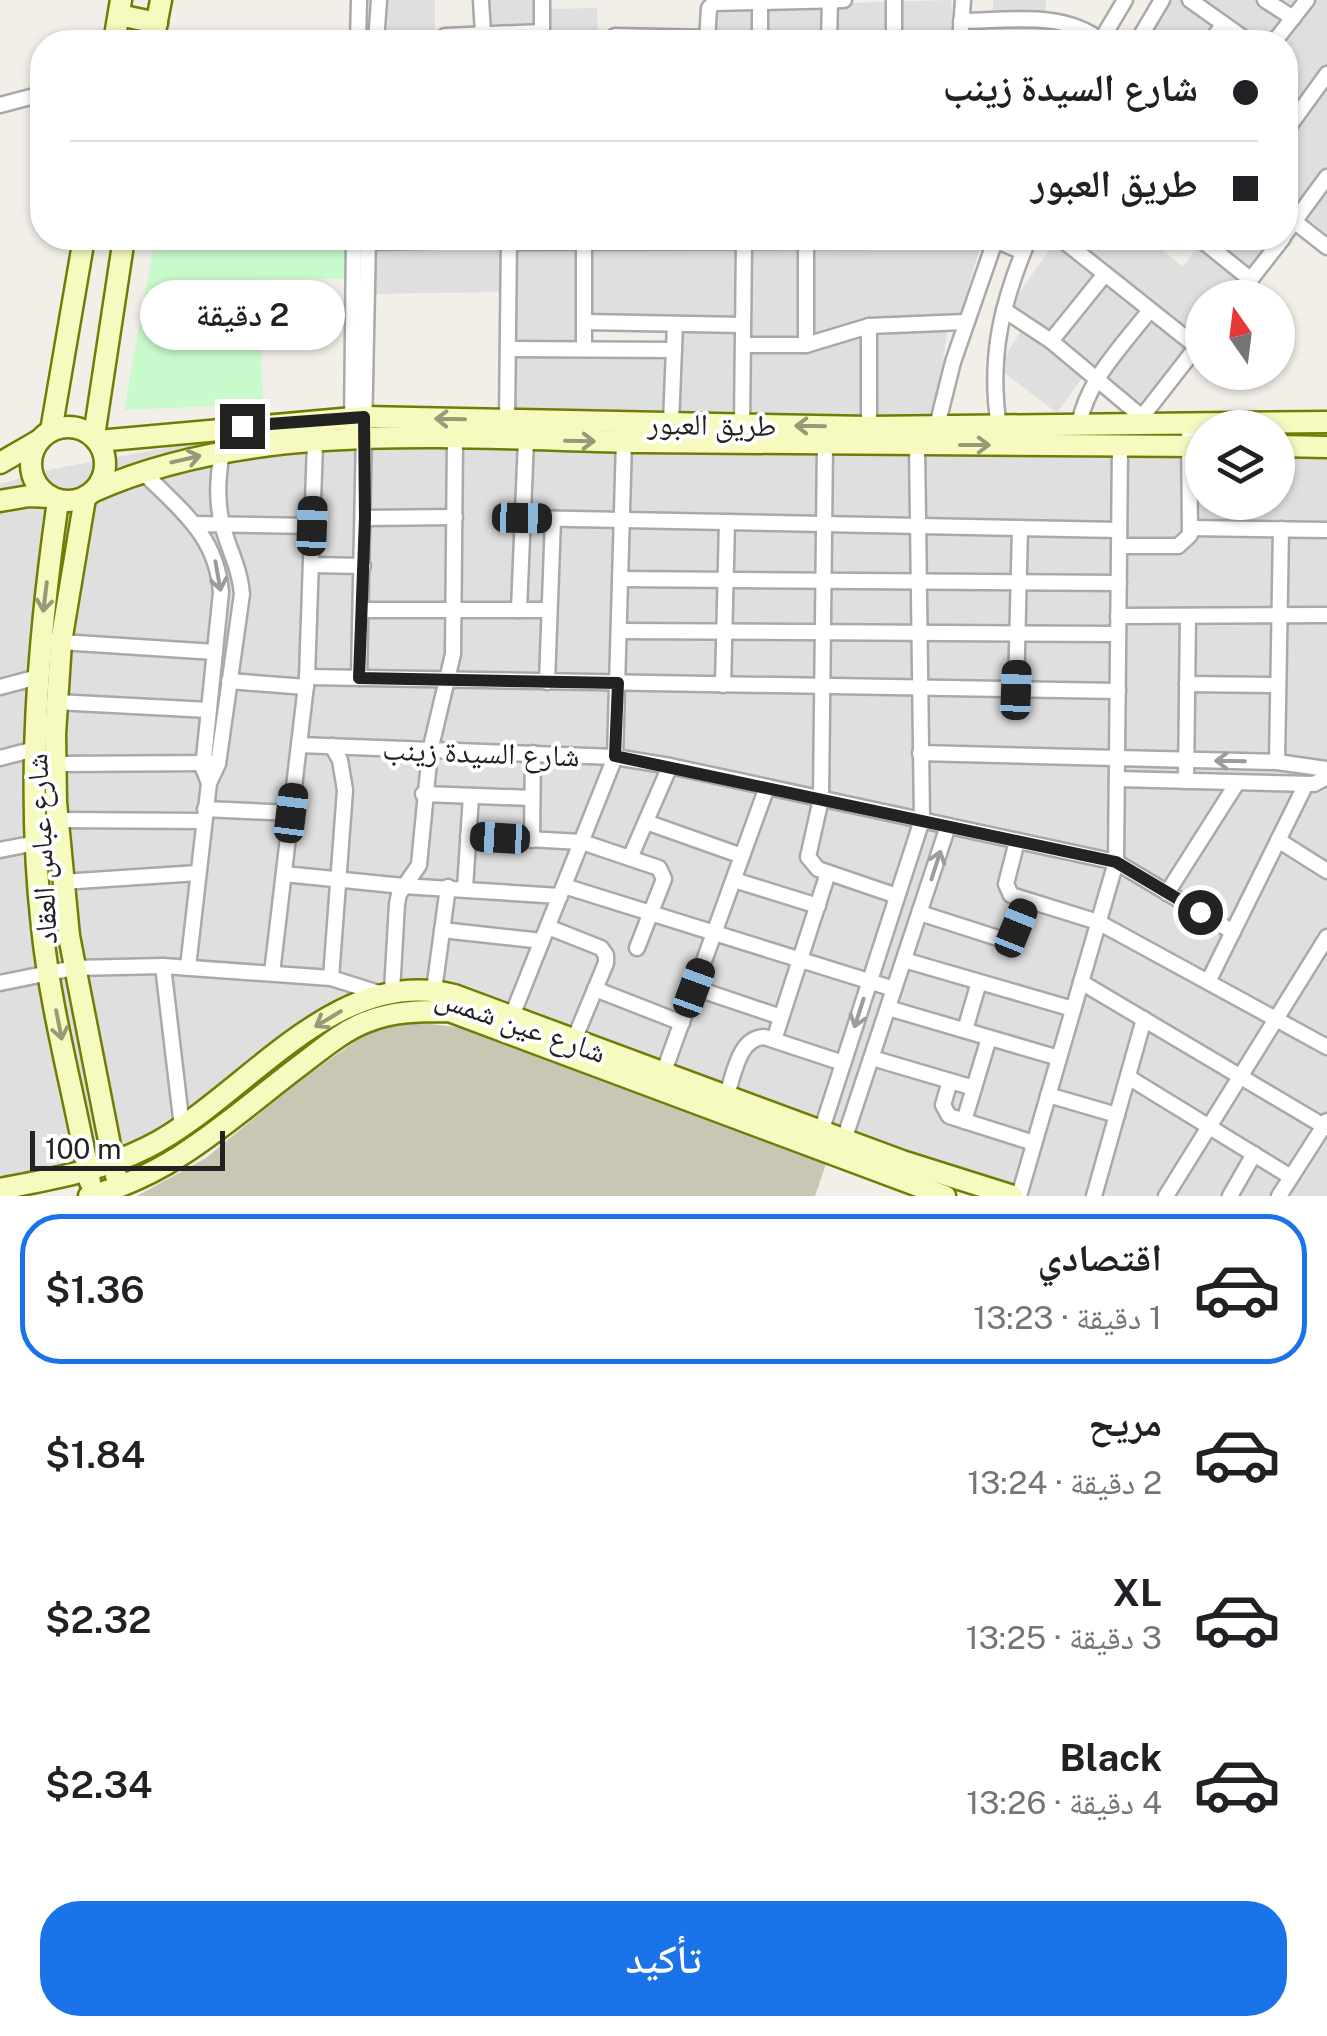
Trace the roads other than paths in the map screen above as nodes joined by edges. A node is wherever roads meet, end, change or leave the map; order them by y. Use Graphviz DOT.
graph roads {
  1 [pos="161,0"];
  2 [pos="359,0"];
  3 [pos="379,0"];
  4 [pos="481,0"];
  5 [pos="542,0"];
  6 [pos="830,0"];
  7 [pos="844,0"];
  8 [pos="894,0"];
  9 [pos="963,0"];
  10 [pos="1125,0"];
  11 [pos="1162,0"];
  12 [pos="1190,0"];
  13 [pos="1266,0"];
  14 [pos="1306,0"];
  15 [pos="760,2"];
  16 [pos="120,8"];
  17 [pos="1293,18"];
  18 [pos="962,21"];
  19 [pos="1224,24"];
  20 [pos="151,30"];
  21 [pos="156,30"];
  22 [pos="358,30"];
  23 [pos="377,30"];
  24 [pos="483,30"];
  25 [pos="542,30"];
  26 [pos="708,30"];
  27 [pos="760,30"];
  28 [pos="829,30"];
  29 [pos="894,30"];
  30 [pos="961,30"];
  31 [pos="1085,30"];
  32 [pos="1107,30"];
  33 [pos="1143,30"];
  34 [pos="1219,30"];
  35 [pos="1233,30"];
  36 [pos="1284,30"];
  37 [pos="1327,74"];
  38 [pos="30,97"];
  39 [pos="0,105"];
  40 [pos="1298,110"];
  41 [pos="1327,178"];
  42 [pos="1298,209"];
  43 [pos="1298,224"];
  44 [pos="1327,247"];
  45 [pos="82,250"];
  46 [pos="122,250"];
  47 [pos="364,250"];
  48 [pos="509,250"];
  49 [pos="575,250"];
  50 [pos="752,250"];
  51 [pos="806,250"];
  52 [pos="991,250"];
  53 [pos="1024,250"];
  54 [pos="1075,250"];
  55 [pos="1214,250"];
  56 [pos="1273,250"];
  57 [pos="1105,274"];
  58 [pos="1250,279"];
  59 [pos="1004,310"];
  60 [pos="1150,310"];
  61 [pos="584,322"];
  62 [pos="965,322"];
  63 [pos="676,324"];
  64 [pos="743,325"];
  65 [pos="868,326"];
  66 [pos="1185,333"];
  67 [pos="1051,341"];
  68 [pos="806,344"];
  69 [pos="743,345"];
  70 [pos="508,349"];
  71 [pos="584,349"];
  72 [pos="674,350"];
  73 [pos="1185,362"];
  74 [pos="1096,381"];
  75 [pos="507,420"];
  76 [pos="1139,421"];
  77 [pos="1295,422"];
  78 [pos="1327,422"];
  79 [pos="671,423"];
  80 [pos="742,424"];
  81 [pos="1185,424"];
  82 [pos="1079,425"];
  83 [pos="937,426"];
  84 [pos="999,426"];
  85 [pos="868,427"];
  86 [pos="358,428"];
  87 [pos="45,435"];
  88 [pos="96,438"];
  89 [pos="455,439"];
  90 [pos="526,440"];
  91 [pos="624,442"];
  92 [pos="315,443"];
  93 [pos="825,444"];
  94 [pos="917,444"];
  95 [pos="1120,446"];
  96 [pos="1185,446"];
  97 [pos="1295,446"];
  98 [pos="1327,446"];
  99 [pos="222,452"];
  100 [pos="0,463"];
  101 [pos="142,472"];
  102 [pos="90,494"];
  103 [pos="54,499"];
  104 [pos="0,501"];
  105 [pos="455,517"];
  106 [pos="365,518"];
  107 [pos="522,518"];
  108 [pos="553,519"];
  109 [pos="622,520"];
  110 [pos="1191,520"];
  111 [pos="727,522"];
  112 [pos="222,523"];
  113 [pos="194,524"];
  114 [pos="824,524"];
  115 [pos="312,526"];
  116 [pos="918,526"];
  117 [pos="1020,528"];
  118 [pos="1191,528"];
  119 [pos="1281,529"];
  120 [pos="1327,530"];
  121 [pos="1119,538"];
  122 [pos="310,565"];
  123 [pos="363,566"];
  124 [pos="621,579"];
  125 [pos="726,580"];
  126 [pos="823,580"];
  127 [pos="918,581"];
  128 [pos="1018,582"];
  129 [pos="1118,583"];
  130 [pos="362,610"];
  131 [pos="454,610"];
  132 [pos="519,610"];
  133 [pos="549,610"];
  134 [pos="1327,614"];
  135 [pos="1280,615"];
  136 [pos="1118,616"];
  137 [pos="1188,616"];
  138 [pos="620,631"];
  139 [pos="724,632"];
  140 [pos="823,632"];
  141 [pos="918,633"];
  142 [pos="1017,633"];
  143 [pos="1118,634"];
  144 [pos="61,642"];
  145 [pos="214,652"];
  146 [pos="38,677"];
  147 [pos="359,678"];
  148 [pos="448,681"];
  149 [pos="229,682"];
  150 [pos="306,682"];
  151 [pos="546,682"];
  152 [pos="618,683"];
  153 [pos="1187,684"];
  154 [pos="1278,684"];
  155 [pos="723,685"];
  156 [pos="822,686"];
  157 [pos="0,687"];
  158 [pos="919,688"];
  159 [pos="1016,690"];
  160 [pos="1118,692"];
  161 [pos="56,702"];
  162 [pos="209,710"];
  163 [pos="299,744"];
  164 [pos="332,746"];
  165 [pos="35,749"];
  166 [pos="430,751"];
  167 [pos="920,753"];
  168 [pos="533,754"];
  169 [pos="615,756"];
  170 [pos="0,758"];
  171 [pos="1117,758"];
  172 [pos="1186,760"];
  173 [pos="1277,762"];
  174 [pos="211,763"];
  175 [pos="55,764"];
  176 [pos="670,766"];
  177 [pos="1327,769"];
  178 [pos="1327,777"];
  179 [pos="1117,779"];
  180 [pos="1186,781"];
  181 [pos="1237,783"];
  182 [pos="1306,784"];
  183 [pos="767,787"];
  184 [pos="423,794"];
  185 [pos="470,796"];
  186 [pos="532,798"];
  187 [pos="821,799"];
  188 [pos="291,813"];
  189 [pos="205,815"];
  190 [pos="56,820"];
  191 [pos="922,820"];
  192 [pos="646,822"];
  193 [pos="948,826"];
  194 [pos="468,836"];
  195 [pos="532,840"];
  196 [pos="1278,840"];
  197 [pos="1016,841"];
  198 [pos="582,842"];
  199 [pos="36,843"];
  200 [pos="0,850"];
  201 [pos="742,856"];
  202 [pos="630,858"];
  203 [pos="1116,862"];
  204 [pos="1327,871"];
  205 [pos="198,873"];
  206 [pos="828,873"];
  207 [pos="284,874"];
  208 [pos="338,879"];
  209 [pos="734,880"];
  210 [pos="62,882"];
  211 [pos="403,886"];
  212 [pos="448,887"];
  213 [pos="465,888"];
  214 [pos="562,891"];
  215 [pos="1167,893"];
  216 [pos="897,896"];
  217 [pos="1027,901"];
  218 [pos="818,906"];
  219 [pos="920,912"];
  220 [pos="651,913"];
  221 [pos="1098,922"];
  222 [pos="442,930"];
  223 [pos="1232,932"];
  224 [pos="714,933"];
  225 [pos="545,934"];
  226 [pos="1327,937"];
  227 [pos="638,948"];
  228 [pos="801,960"];
  229 [pos="904,960"];
  230 [pos="1311,962"];
  231 [pos="164,966"];
  232 [pos="188,967"];
  233 [pos="74,968"];
  234 [pos="1327,972"];
  235 [pos="49,973"];
  236 [pos="272,973"];
  237 [pos="331,978"];
  238 [pos="870,982"];
  239 [pos="979,982"];
  240 [pos="1081,982"];
  241 [pos="1208,982"];
  242 [pos="0,983"];
  243 [pos="694,988"];
  244 [pos="595,989"];
  245 [pos="894,989"];
  246 [pos="434,990"];
  247 [pos="387,992"];
  248 [pos="888,1008"];
  249 [pos="1073,1009"];
  250 [pos="512,1016"];
  251 [pos="782,1017"];
  252 [pos="1144,1019"];
  253 [pos="1276,1019"];
  254 [pos="682,1023"];
  255 [pos="965,1030"];
  256 [pos="989,1038"];
  257 [pos="574,1040"];
  258 [pos="774,1040"];
  259 [pos="1327,1048"];
  260 [pos="872,1058"];
  261 [pos="1059,1058"];
  262 [pos="843,1064"];
  263 [pos="664,1074"];
  264 [pos="1240,1076"];
  265 [pos="1128,1077"];
  266 [pos="950,1081"];
  267 [pos="974,1088"];
  268 [pos="1048,1095"];
  269 [pos="726,1097"];
  270 [pos="1117,1115"];
  271 [pos="964,1121"];
  272 [pos="1326,1124"];
  273 [pos="182,1127"];
  274 [pos="1209,1127"];
  275 [pos="818,1140"];
  276 [pos="1034,1143"];
  277 [pos="842,1148"];
  278 [pos="1254,1154"];
  279 [pos="112,1163"];
  280 [pos="88,1171"];
  281 [pos="1291,1177"];
  282 [pos="118,1188"];
  283 [pos="0,1189"];
  284 [pos="91,1196"];
  285 [pos="945,1196"];
  286 [pos="1016,1196"];
  287 [pos="1094,1196"];
  288 [pos="1166,1196"];
  289 [pos="1230,1196"];
  290 [pos="1279,1196"];
  1 -- 21 [label="street"];
  2 -- 22 [label="street"];
  3 -- 23 [label="street"];
  4 -- 24 [label="street"];
  5 -- 25 [label="street"];
  6 -- 7 [label="street"];
  6 -- 15 [label="street"];
  6 -- 28 [label="street"];
  8 -- 29 [label="street"];
  9 -- 18 [label="street"];
  10 -- 32 [label="street"];
  11 -- 33 [label="street"];
  12 -- 19 [label="street"];
  13 -- 17 [label="street"];
  14 -- 17 [label="street"];
  15 -- 26 [label="street"];
  15 -- 27 [label="street"];
  16 -- 20 [label="street"];
  17 -- 36 [label="street"];
  18 -- 30 [label="street"];
  18 -- 31 [label="street"];
  19 -- 34 [label="street"];
  19 -- 35 [label="street"];
  37 -- 40 [label="street"];
  38 -- 39 [label="street"];
  41 -- 42 [label="street"];
  43 -- 44 [label="street"];
  45 -- 87 [label="street"];
  46 -- 88 [label="street"];
  47 -- 86 [label="street"];
  48 -- 70 [label="street"];
  49 -- 61 [label="street"];
  50 -- 64 [label="street"];
  51 -- 68 [label="street"];
  52 -- 62 [label="street"];
  53 -- 59 [label="street"];
  54 -- 57 [label="street"];
  55 -- 58 [label="street"];
  56 -- 58 [label="street"];
  57 -- 60 [label="street"];
  57 -- 67 [label="street"];
  59 -- 67 [label="street"];
  59 -- 84 [label="street"];
  60 -- 66 [label="street"];
  60 -- 74 [label="street"];
  61 -- 63 [label="street"];
  61 -- 71 [label="street"];
  62 -- 65 [label="street"];
  62 -- 83 [label="street"];
  63 -- 64 [label="street"];
  63 -- 72 [label="street"];
  64 -- 69 [label="street"];
  65 -- 68 [label="street"];
  65 -- 85 [label="street"];
  67 -- 74 [label="street"];
  68 -- 69 [label="street"];
  69 -- 80 [label="street"];
  70 -- 71 [label="street"];
  70 -- 75 [label="street"];
  71 -- 72 [label="street"];
  72 -- 79 [label="street"];
  73 -- 76 [label="street"];
  74 -- 76 [label="street"];
  74 -- 82 [label="street"];
  75 -- 79 [label="street, طريق العبور"];
  75 -- 86 [label="street, طريق العبور, one-way"];
  76 -- 81 [label="street, طريق العبور"];
  76 -- 82 [label="street, طريق العبور"];
  77 -- 78 [label="street, طريق العبور"];
  79 -- 80 [label="street, طريق العبور"];
  85 -- 80 [label="street, طريق العبور, one-way"];
  82 -- 84 [label="street, طريق العبور"];
  83 -- 84 [label="street, طريق العبور"];
  83 -- 85 [label="street, طريق العبور"];
  86 -- 88 [label="street, طريق العبور"];
  86 -- 89 [label="street, طريق العبور"];
  86 -- 92 [label="street, طريق العبور"];
  86 -- 106 [label="street"];
  87 -- 88 [label="street"];
  87 -- 100 [label="street"];
  87 -- 103 [label="street"];
  88 -- 102 [label="street"];
  89 -- 90 [label="street, طريق العبور"];
  89 -- 105 [label="street"];
  90 -- 91 [label="street, طريق العبور, one-way"];
  90 -- 107 [label="street"];
  91 -- 93 [label="street, طريق العبور"];
  91 -- 109 [label="street"];
  92 -- 99 [label="street, طريق العبور"];
  92 -- 115 [label="street"];
  93 -- 94 [label="street, طريق العبور"];
  93 -- 114 [label="street"];
  94 -- 95 [label="street, طريق العبور, one-way"];
  94 -- 116 [label="street"];
  95 -- 96 [label="street, طريق العبور"];
  95 -- 121 [label="street"];
  97 -- 98 [label="street"];
  101 -- 99 [label="street, طريق العبور, one-way"];
  99 -- 112 [label="street"];
  101 -- 102 [label="street, طريق العبور"];
  101 -- 113 [label="street"];
  102 -- 103 [label="street"];
  102 -- 144 [label="street, شارع عباس العقاد"];
  103 -- 104 [label="street"];
  103 -- 146 [label="street, شارع عباس العقاد, one-way"];
  105 -- 106 [label="street"];
  105 -- 131 [label="street"];
  106 -- 123 [label="street"];
  107 -- 108 [label="street"];
  107 -- 132 [label="street"];
  108 -- 109 [label="street"];
  108 -- 133 [label="street"];
  109 -- 111 [label="street"];
  109 -- 124 [label="street"];
  110 -- 118 [label="street"];
  111 -- 114 [label="street"];
  111 -- 125 [label="street"];
  112 -- 113 [label="street"];
  112 -- 115 [label="street"];
  112 -- 149 [label="street"];
  113 -- 145 [label="street, one-way"];
  114 -- 116 [label="street"];
  114 -- 126 [label="street"];
  115 -- 122 [label="street"];
  116 -- 117 [label="street"];
  116 -- 127 [label="street"];
  117 -- 121 [label="street"];
  117 -- 128 [label="street"];
  118 -- 119 [label="street"];
  118 -- 121 [label="street"];
  119 -- 120 [label="street"];
  119 -- 135 [label="street"];
  121 -- 129 [label="street"];
  122 -- 123 [label="street"];
  122 -- 150 [label="street"];
  123 -- 130 [label="street"];
  124 -- 125 [label="street"];
  124 -- 138 [label="street"];
  125 -- 126 [label="street"];
  125 -- 139 [label="street"];
  126 -- 127 [label="street"];
  126 -- 140 [label="street"];
  127 -- 128 [label="street"];
  127 -- 141 [label="street"];
  128 -- 129 [label="street"];
  128 -- 142 [label="street"];
  129 -- 136 [label="street"];
  130 -- 131 [label="street"];
  130 -- 147 [label="street"];
  131 -- 132 [label="street"];
  131 -- 148 [label="street"];
  132 -- 133 [label="street"];
  133 -- 151 [label="street"];
  134 -- 135 [label="street"];
  135 -- 137 [label="street"];
  135 -- 154 [label="street"];
  136 -- 137 [label="street"];
  136 -- 143 [label="street"];
  137 -- 153 [label="street"];
  138 -- 139 [label="street"];
  138 -- 152 [label="street"];
  139 -- 140 [label="street"];
  139 -- 155 [label="street"];
  140 -- 141 [label="street"];
  140 -- 156 [label="street"];
  141 -- 142 [label="street"];
  141 -- 158 [label="street"];
  142 -- 143 [label="street"];
  142 -- 159 [label="street"];
  143 -- 160 [label="street"];
  144 -- 145 [label="street"];
  144 -- 161 [label="street, شارع عباس العقاد"];
  145 -- 162 [label="street"];
  146 -- 157 [label="street"];
  146 -- 165 [label="street, شارع عباس العقاد"];
  147 -- 148 [label="street"];
  147 -- 150 [label="street"];
  148 -- 151 [label="street"];
  148 -- 166 [label="street"];
  149 -- 150 [label="street"];
  149 -- 174 [label="street"];
  150 -- 163 [label="street"];
  151 -- 152 [label="street"];
  152 -- 155 [label="street"];
  152 -- 169 [label="street"];
  153 -- 154 [label="street"];
  153 -- 172 [label="street"];
  154 -- 173 [label="street"];
  155 -- 156 [label="street"];
  156 -- 158 [label="street"];
  156 -- 187 [label="street"];
  158 -- 159 [label="street"];
  158 -- 167 [label="street"];
  159 -- 160 [label="street"];
  160 -- 171 [label="street"];
  161 -- 162 [label="street"];
  161 -- 175 [label="street, شارع عباس العقاد"];
  162 -- 174 [label="street"];
  163 -- 164 [label="street, شارع السيدة زينب"];
  163 -- 188 [label="street"];
  164 -- 166 [label="street, شارع السيدة زينب"];
  164 -- 208 [label="street"];
  165 -- 170 [label="street"];
  165 -- 199 [label="street, شارع عباس العقاد"];
  166 -- 168 [label="street, شارع السيدة زينب"];
  166 -- 184 [label="street"];
  167 -- 171 [label="street"];
  167 -- 191 [label="street"];
  168 -- 169 [label="street, شارع السيدة زينب"];
  168 -- 186 [label="street"];
  169 -- 176 [label="street, شارع السيدة زينب"];
  169 -- 198 [label="street"];
  171 -- 172 [label="street"];
  171 -- 179 [label="street"];
  173 -- 172 [label="street, one-way"];
  172 -- 180 [label="street"];
  173 -- 177 [label="street"];
  174 -- 175 [label="street"];
  174 -- 189 [label="street"];
  175 -- 190 [label="street, شارع عباس العقاد"];
  176 -- 183 [label="street, شارع السيدة زينب"];
  176 -- 192 [label="street"];
  178 -- 182 [label="street"];
  179 -- 180 [label="street"];
  179 -- 203 [label="street"];
  180 -- 181 [label="street"];
  181 -- 182 [label="street"];
  181 -- 215 [label="street"];
  182 -- 196 [label="street"];
  183 -- 187 [label="street, شارع السيدة زينب"];
  183 -- 201 [label="street"];
  184 -- 185 [label="street"];
  184 -- 211 [label="street"];
  185 -- 186 [label="street"];
  185 -- 194 [label="street"];
  186 -- 195 [label="street"];
  187 -- 191 [label="street, شارع السيدة زينب"];
  187 -- 206 [label="street"];
  188 -- 189 [label="street"];
  188 -- 207 [label="street"];
  189 -- 190 [label="street"];
  189 -- 205 [label="street"];
  190 -- 210 [label="street, شارع عباس العقاد"];
  191 -- 193 [label="street, شارع السيدة زينب"];
  191 -- 216 [label="street"];
  192 -- 201 [label="street"];
  192 -- 202 [label="street"];
  193 -- 197 [label="street, شارع السيدة زينب"];
  219 -- 193 [label="street, one-way"];
  194 -- 195 [label="street"];
  194 -- 213 [label="street"];
  195 -- 198 [label="street"];
  196 -- 204 [label="street"];
  196 -- 223 [label="street"];
  197 -- 203 [label="street, شارع السيدة زينب"];
  197 -- 217 [label="street"];
  198 -- 202 [label="street"];
  198 -- 214 [label="street"];
  199 -- 200 [label="street"];
  199 -- 235 [label="street, شارع عباس العقاد"];
  201 -- 209 [label="street"];
  202 -- 220 [label="street"];
  203 -- 215 [label="street, شارع السيدة زينب"];
  203 -- 221 [label="street"];
  205 -- 210 [label="street"];
  205 -- 232 [label="street"];
  206 -- 216 [label="street"];
  206 -- 218 [label="street"];
  207 -- 208 [label="street"];
  207 -- 236 [label="street"];
  208 -- 211 [label="street"];
  208 -- 237 [label="street"];
  209 -- 218 [label="street"];
  209 -- 224 [label="street"];
  210 -- 233 [label="street, شارع عباس العقاد"];
  211 -- 212 [label="street"];
  211 -- 247 [label="street"];
  212 -- 213 [label="street"];
  212 -- 222 [label="street"];
  213 -- 214 [label="street"];
  214 -- 220 [label="street"];
  214 -- 225 [label="street"];
  215 -- 223 [label="street, شارع السيدة زينب"];
  216 -- 238 [label="street"];
  217 -- 219 [label="street"];
  217 -- 221 [label="street"];
  218 -- 228 [label="street"];
  219 -- 229 [label="street"];
  220 -- 224 [label="street"];
  220 -- 227 [label="street"];
  221 -- 240 [label="street"];
  221 -- 241 [label="street"];
  222 -- 225 [label="street"];
  222 -- 246 [label="street"];
  223 -- 241 [label="street"];
  224 -- 228 [label="street"];
  224 -- 243 [label="street"];
  225 -- 244 [label="street"];
  225 -- 250 [label="street"];
  226 -- 230 [label="street"];
  228 -- 238 [label="street"];
  228 -- 251 [label="street"];
  229 -- 239 [label="street"];
  229 -- 245 [label="street"];
  230 -- 234 [label="street"];
  230 -- 253 [label="street"];
  231 -- 232 [label="street"];
  231 -- 233 [label="street"];
  231 -- 273 [label="street"];
  232 -- 236 [label="street"];
  233 -- 235 [label="street"];
  233 -- 279 [label="street, شارع عباس العقاد"];
  235 -- 242 [label="street"];
  235 -- 280 [label="street, شارع عباس العقاد, one-way"];
  236 -- 237 [label="street"];
  237 -- 247 [label="street"];
  238 -- 245 [label="street"];
  238 -- 262 [label="street, one-way"];
  239 -- 249 [label="street"];
  239 -- 255 [label="street"];
  240 -- 249 [label="street"];
  240 -- 252 [label="street"];
  241 -- 253 [label="street"];
  243 -- 251 [label="street"];
  243 -- 254 [label="street"];
  244 -- 254 [label="street"];
  244 -- 257 [label="street"];
  245 -- 248 [label="street"];
  246 -- 247 [label="street, شارع عين شمس"];
  246 -- 250 [label="street, شارع عين شمس"];
  247 -- 273 [label="street, شارع عين شمس, one-way"];
  248 -- 255 [label="street"];
  248 -- 260 [label="street"];
  249 -- 261 [label="street"];
  250 -- 257 [label="street, شارع عين شمس"];
  251 -- 258 [label="street"];
  252 -- 264 [label="street"];
  252 -- 265 [label="street"];
  253 -- 259 [label="street"];
  253 -- 264 [label="street"];
  254 -- 263 [label="street"];
  255 -- 256 [label="street"];
  256 -- 261 [label="street"];
  256 -- 267 [label="street"];
  257 -- 263 [label="street, شارع عين شمس"];
  258 -- 262 [label="street"];
  258 -- 269 [label="street"];
  260 -- 266 [label="street"];
  260 -- 277 [label="street"];
  261 -- 268 [label="street"];
  262 -- 275 [label="street"];
  263 -- 269 [label="street, شارع عين شمس"];
  264 -- 272 [label="street"];
  264 -- 274 [label="street"];
  265 -- 270 [label="street"];
  265 -- 274 [label="street"];
  266 -- 267 [label="street"];
  266 -- 271 [label="street"];
  267 -- 271 [label="street"];
  268 -- 270 [label="street"];
  268 -- 276 [label="street"];
  269 -- 275 [label="street, شارع عين شمس"];
  270 -- 287 [label="street"];
  271 -- 276 [label="street"];
  272 -- 281 [label="street"];
  273 -- 279 [label="street, شارع عين شمس"];
  274 -- 278 [label="street"];
  274 -- 288 [label="street"];
  275 -- 277 [label="street, شارع عين شمس"];
  275 -- 282 [label="street, شارع عين شمس"];
  276 -- 286 [label="street"];
  277 -- 285 [label="street, شارع عين شمس"];
  277 -- 286 [label="street, شارع عين شمس"];
  278 -- 281 [label="street"];
  278 -- 289 [label="street"];
  279 -- 280 [label="street, شارع عين شمس"];
  279 -- 282 [label="street, شارع عباس العقاد"];
  280 -- 283 [label="street, شارع عين شمس"];
  280 -- 284 [label="street, شارع عباس العقاد"];
  281 -- 290 [label="street"];
  282 -- 284 [label="street, شارع عين شمس"];
}
